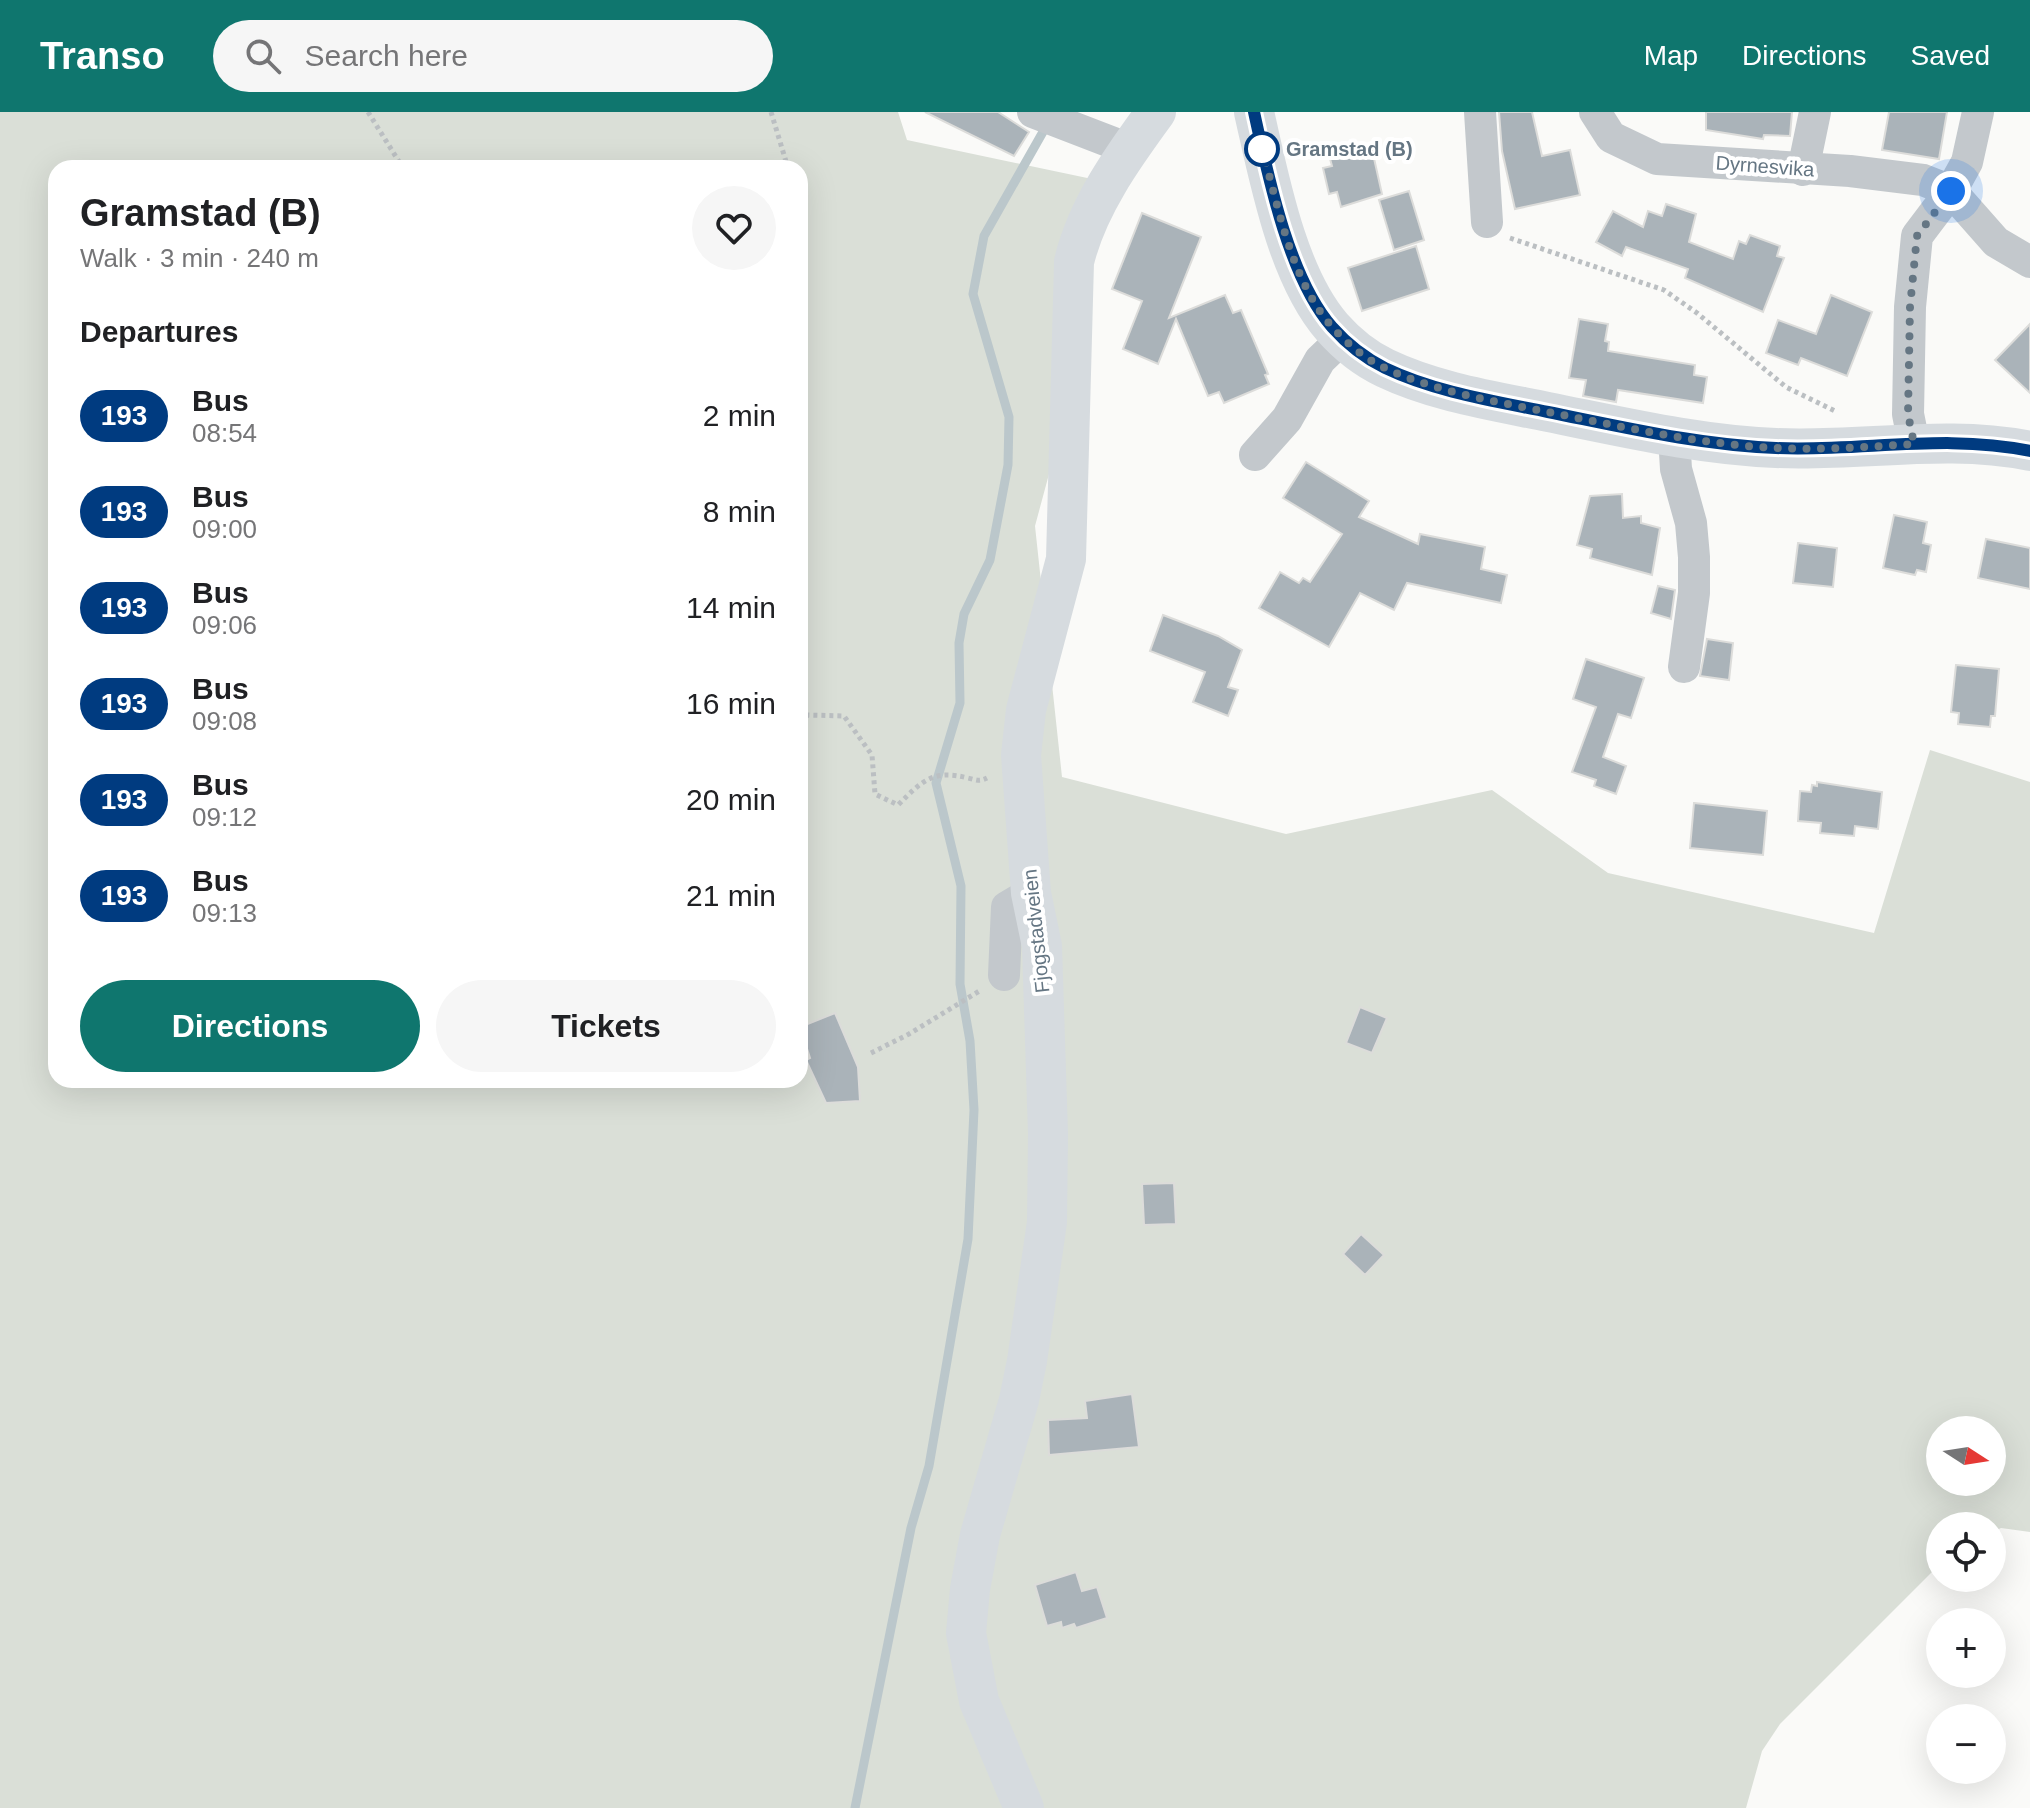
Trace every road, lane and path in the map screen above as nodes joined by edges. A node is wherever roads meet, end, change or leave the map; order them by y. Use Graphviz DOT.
graph roads {
  1 [pos="368,112"];
  2 [pos="771,112"];
  3 [pos="1156,112"];
  4 [pos="1254,112"];
  5 [pos="1480,112"];
  6 [pos="1595,112"];
  7 [pos="1815,112"];
  8 [pos="1978,112"];
  9 [pos="1043,117"];
  10 [pos="1129,149"];
  11 [pos="398,160"];
  12 [pos="786,160"];
  13 [pos="1803,170"];
  14 [pos="1951,191"];
  15 [pos="1487,222"];
  16 [pos="2030,262"];
  17 [pos="1343,338"];
  18 [pos="1842,412"];
  19 [pos="1674,436"];
  20 [pos="1914,444"];
  21 [pos="2030,451"];
  22 [pos="1255,455"];
  23 [pos="1684,667"];
  24 [pos="808,715"];
  25 [pos="946,774"];
  26 [pos="1031,893"];
  27 [pos="1004,975"];
  28 [pos="972,997"];
  29 [pos="871,1053"];
  30 [pos="1024,1808"];
  1 -- 11 [label="path"];
  2 -- 12 [label="path"];
  3 -- 10 [label="main road, Fjogstadveien"];
  4 -- 17 [label="main road"];
  5 -- 15 [label="street"];
  6 -- 13 [label="street, Dyrnesvika"];
  7 -- 13 [label="street"];
  8 -- 14 [label="street"];
  9 -- 10 [label="street"];
  10 -- 26 [label="main road, Fjogstadveien"];
  13 -- 14 [label="street, Dyrnesvika"];
  14 -- 16 [label="street"];
  14 -- 20 [label="street"];
  15 -- 18 [label="path"];
  17 -- 19 [label="main road"];
  17 -- 22 [label="street"];
  19 -- 20 [label="main road"];
  19 -- 23 [label="street"];
  20 -- 21 [label="main road"];
  24 -- 25 [label="path"];
  26 -- 27 [label="street"];
  26 -- 30 [label="main road, Fjogstadveien"];
  28 -- 29 [label="path"];
}
